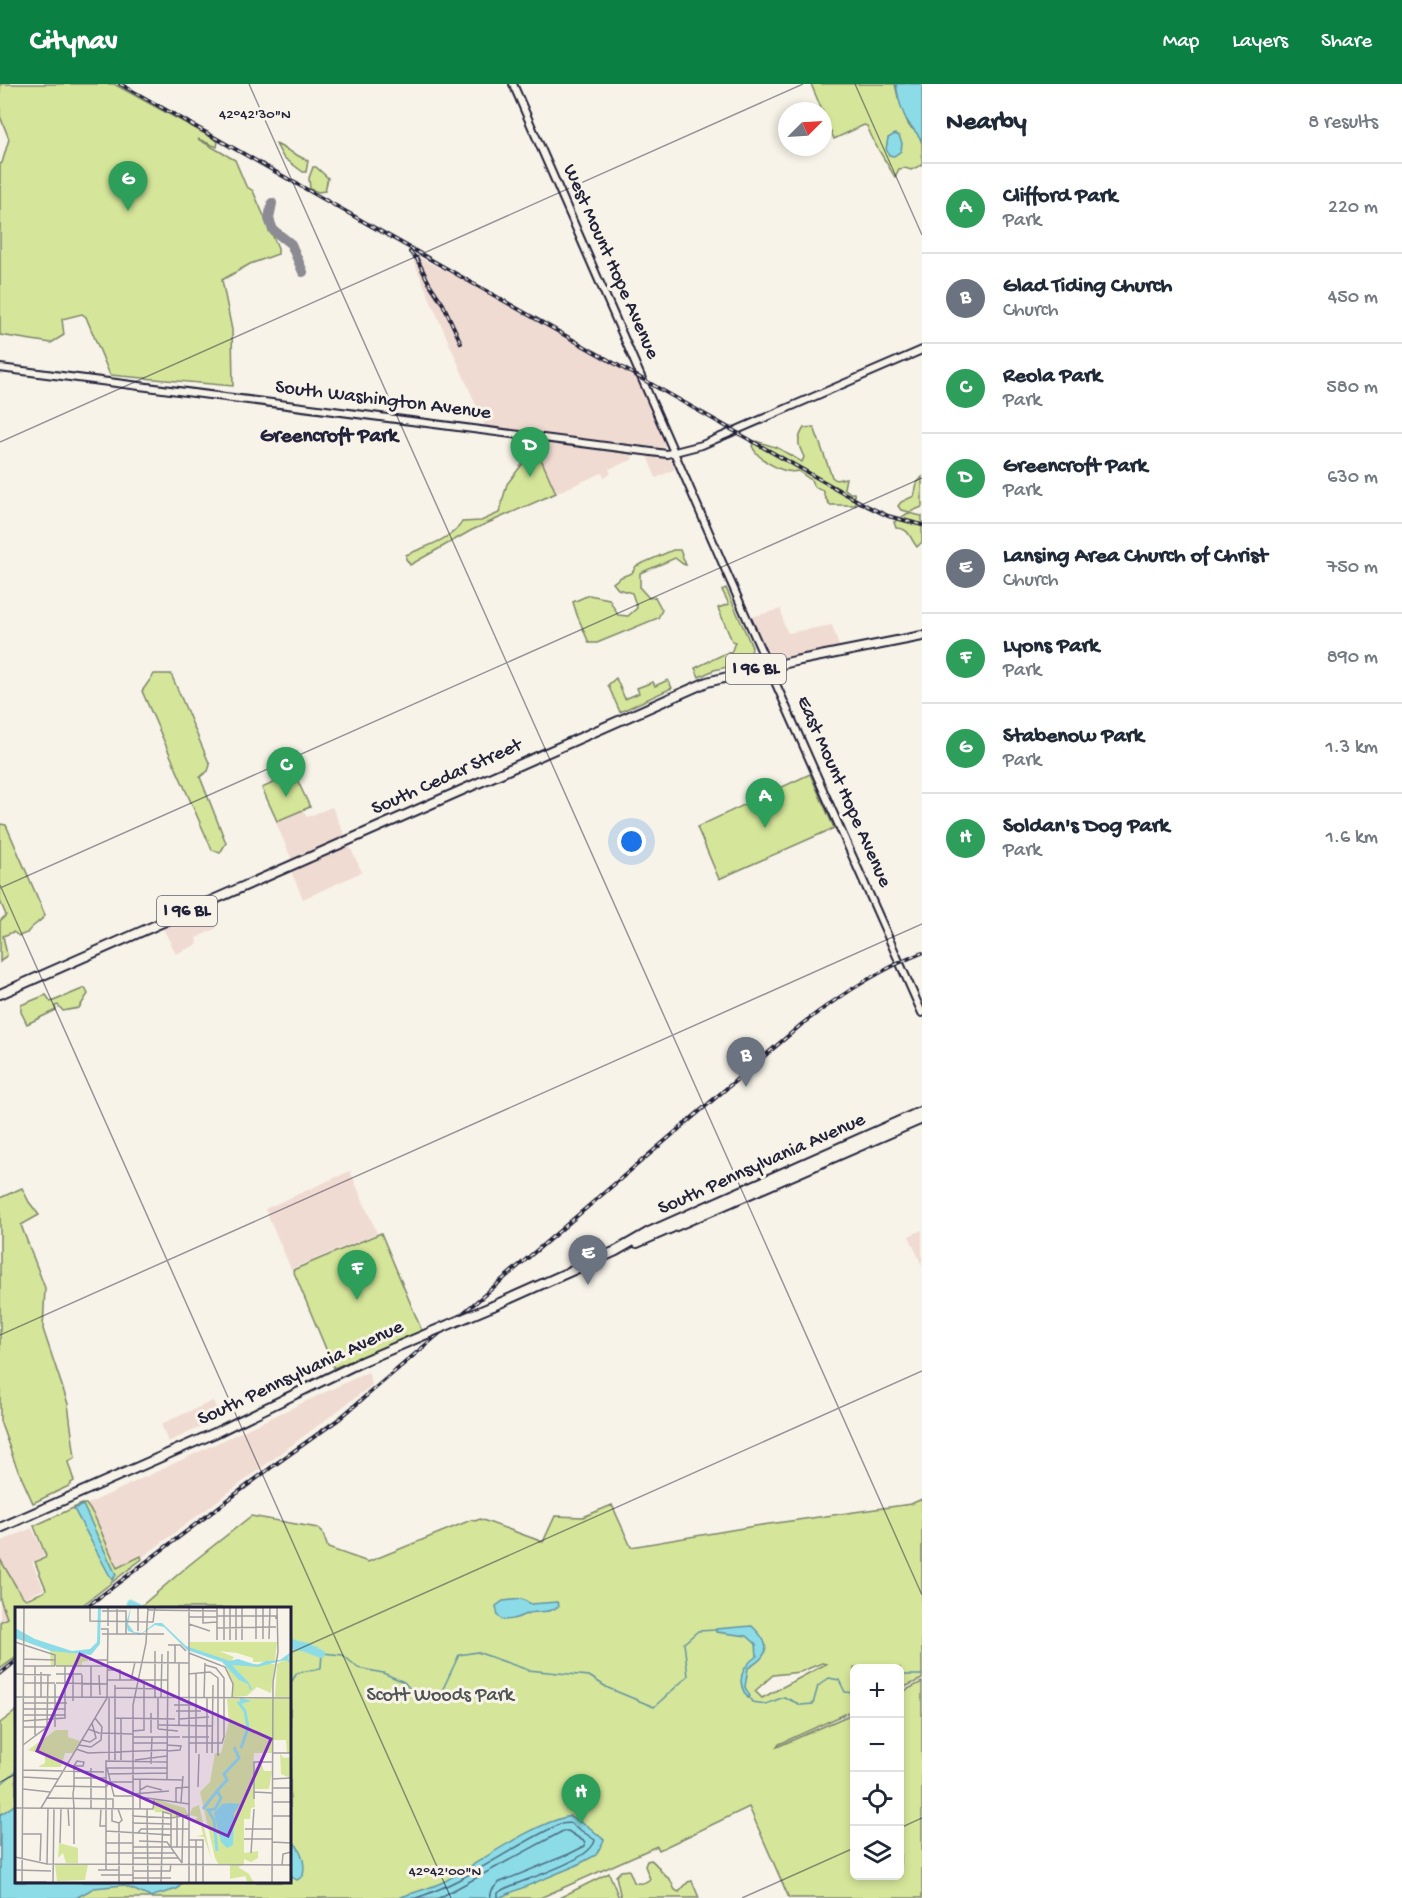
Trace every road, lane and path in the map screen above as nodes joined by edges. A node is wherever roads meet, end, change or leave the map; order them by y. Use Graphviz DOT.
graph roads {
  1 [pos="513,84"];
  2 [pos="922,350"];
  3 [pos="0,368"];
  4 [pos="675,453"];
  5 [pos="922,636"];
  6 [pos="769,667"];
  7 [pos="0,994"];
  8 [pos="922,1013"];
  9 [pos="922,1111"];
  10 [pos="922,1119"];
  11 [pos="616,1251"];
  12 [pos="0,1528"];
  1 -- 4 [label="street, West Mount Hope Avenue"];
  2 -- 4 [label="street, South Washington Avenue"];
  3 -- 4 [label="street, South Washington Avenue"];
  4 -- 6 [label="street, East Mount Hope Avenue"];
  5 -- 6 [label="main road, South Cedar Street / I 96 BL"];
  6 -- 7 [label="main road, South Cedar Street / I 96 BL"];
  6 -- 8 [label="street, East Mount Hope Avenue"];
  9 -- 11 [label="main road, South Pennsylvania Avenue"];
  10 -- 11 [label="main road, South Pennsylvania Avenue"];
  11 -- 12 [label="main road, South Pennsylvania Avenue, bridge"];
}
